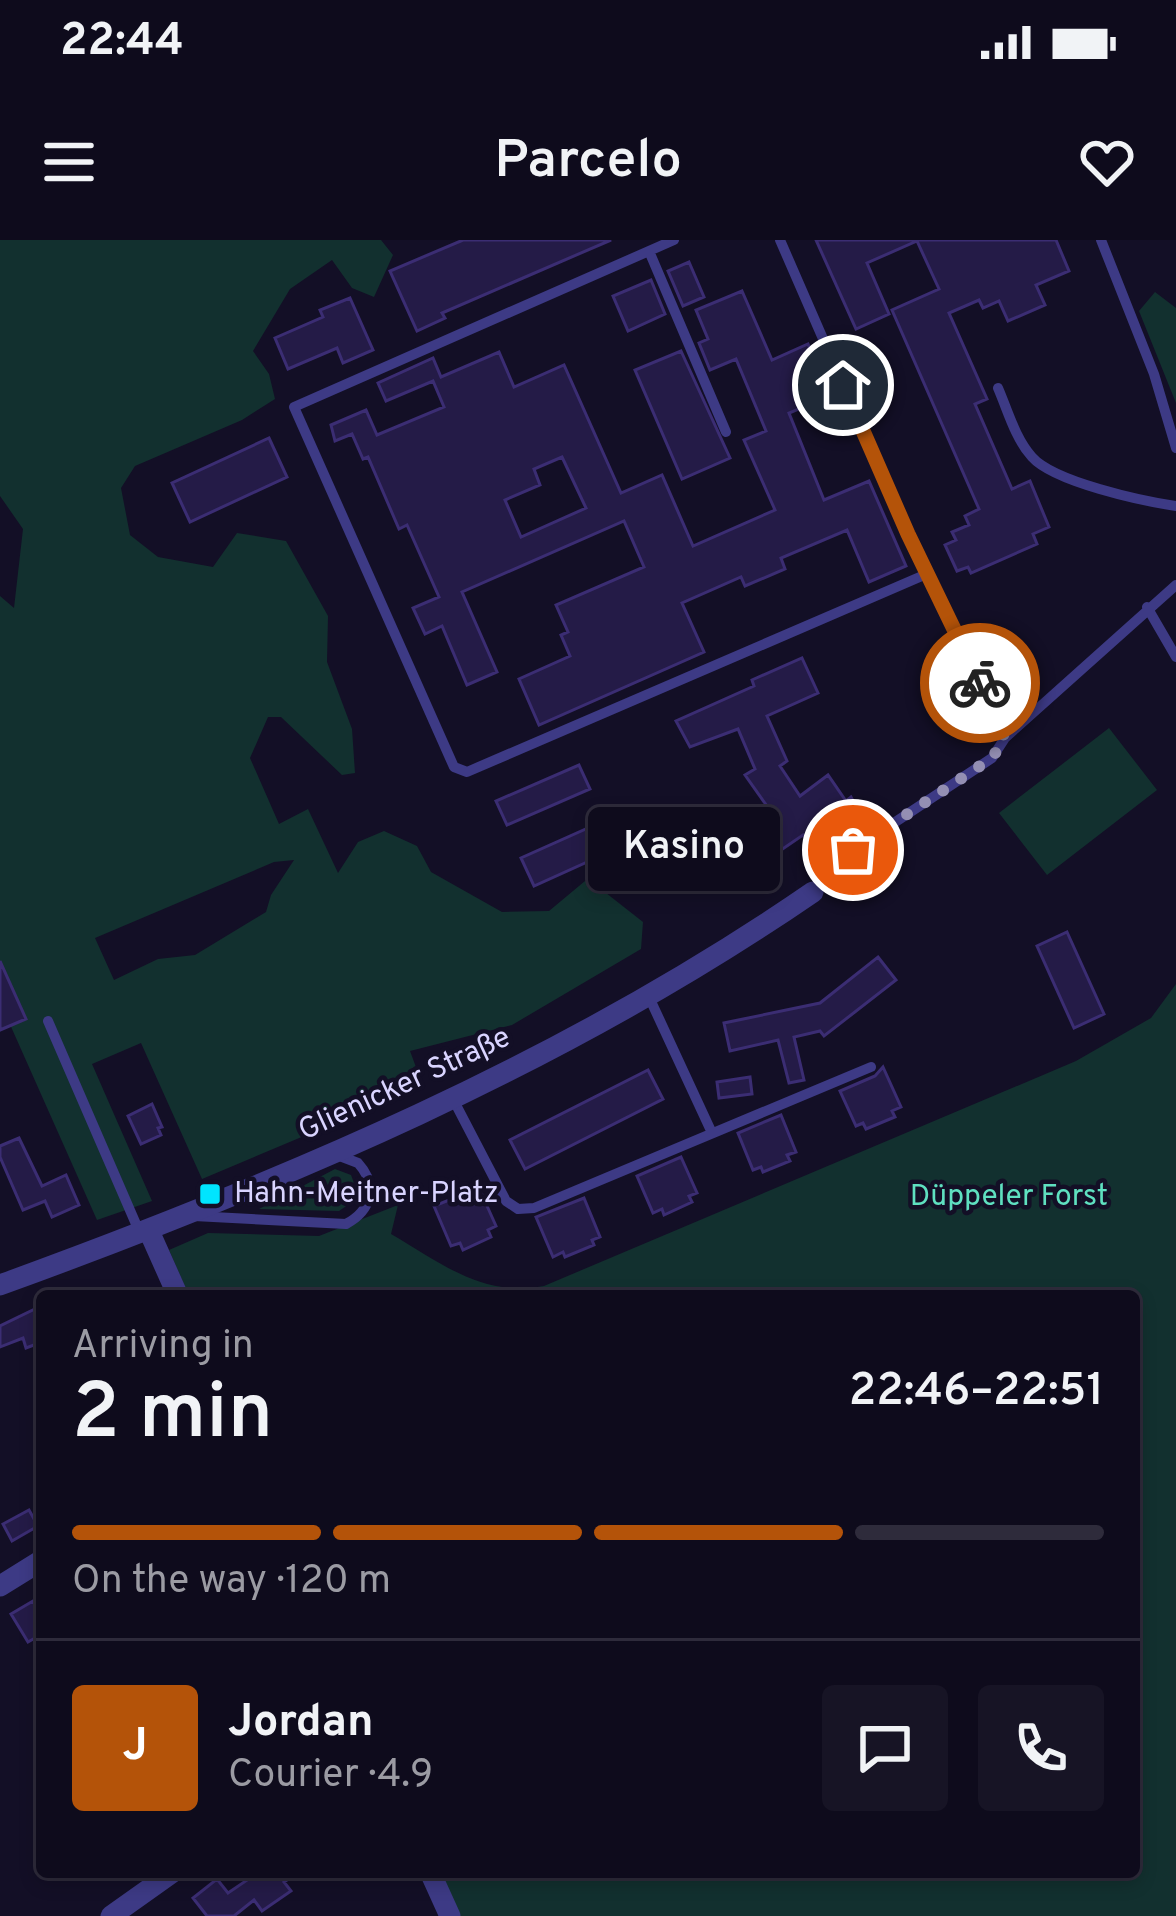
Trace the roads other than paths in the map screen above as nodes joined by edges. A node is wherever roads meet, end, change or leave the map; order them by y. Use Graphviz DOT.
graph roads {
  1 [pos="674,240"];
  2 [pos="780,240"];
  3 [pos="1101,240"];
  4 [pos="650,251"];
  5 [pos="998,388"];
  6 [pos="726,432"];
  7 [pos="1176,448"];
  8 [pos="1176,506"];
  9 [pos="929,572"];
  10 [pos="1176,585"];
  11 [pos="1147,608"];
  12 [pos="1176,657"];
  13 [pos="1005,738"];
  14 [pos="891,828"];
  15 [pos="853,850"];
  16 [pos="869,854"];
  17 [pos="813,892"];
  18 [pos="649,997"];
  19 [pos="48,1021"];
  20 [pos="871,1067"];
  21 [pos="453,1099"];
  22 [pos="712,1133"];
  23 [pos="327,1156"];
  24 [pos="191,1216"];
  25 [pos="145,1233"];
  26 [pos="0,1286"];
  27 [pos="175,1290"];
  28 [pos="36,1564"];
  29 [pos="0,1586"];
  30 [pos="165,1878"];
  31 [pos="433,1878"];
  32 [pos="111,1916"];
  33 [pos="450,1916"];
  1 -- 4 [label="lane"];
  2 -- 9 [label="lane"];
  3 -- 7 [label="lane"];
  4 -- 6 [label="lane"];
  4 -- 9 [label="lane"];
  5 -- 8 [label="lane"];
  9 -- 13 [label="lane"];
  10 -- 11 [label="lane"];
  11 -- 12 [label="lane"];
  11 -- 13 [label="lane"];
  13 -- 14 [label="lane"];
  14 -- 15 [label="lane"];
  14 -- 16 [label="lane"];
  17 -- 18 [label="street, Glienicker Straße"];
  18 -- 21 [label="street, Glienicker Straße"];
  18 -- 22 [label="lane"];
  19 -- 25 [label="lane"];
  20 -- 22 [label="lane"];
  21 -- 22 [label="lane"];
  21 -- 23 [label="street, Glienicker Straße"];
  23 -- 24 [label="street, Glienicker Straße"];
  23 -- 24 [label="lane"];
  24 -- 25 [label="street, Glienicker Straße"];
  25 -- 26 [label="street, Glienicker Straße"];
  25 -- 27 [label="street"];
  28 -- 29 [label="street"];
  30 -- 32 [label="street"];
  31 -- 33 [label="street"];
}
